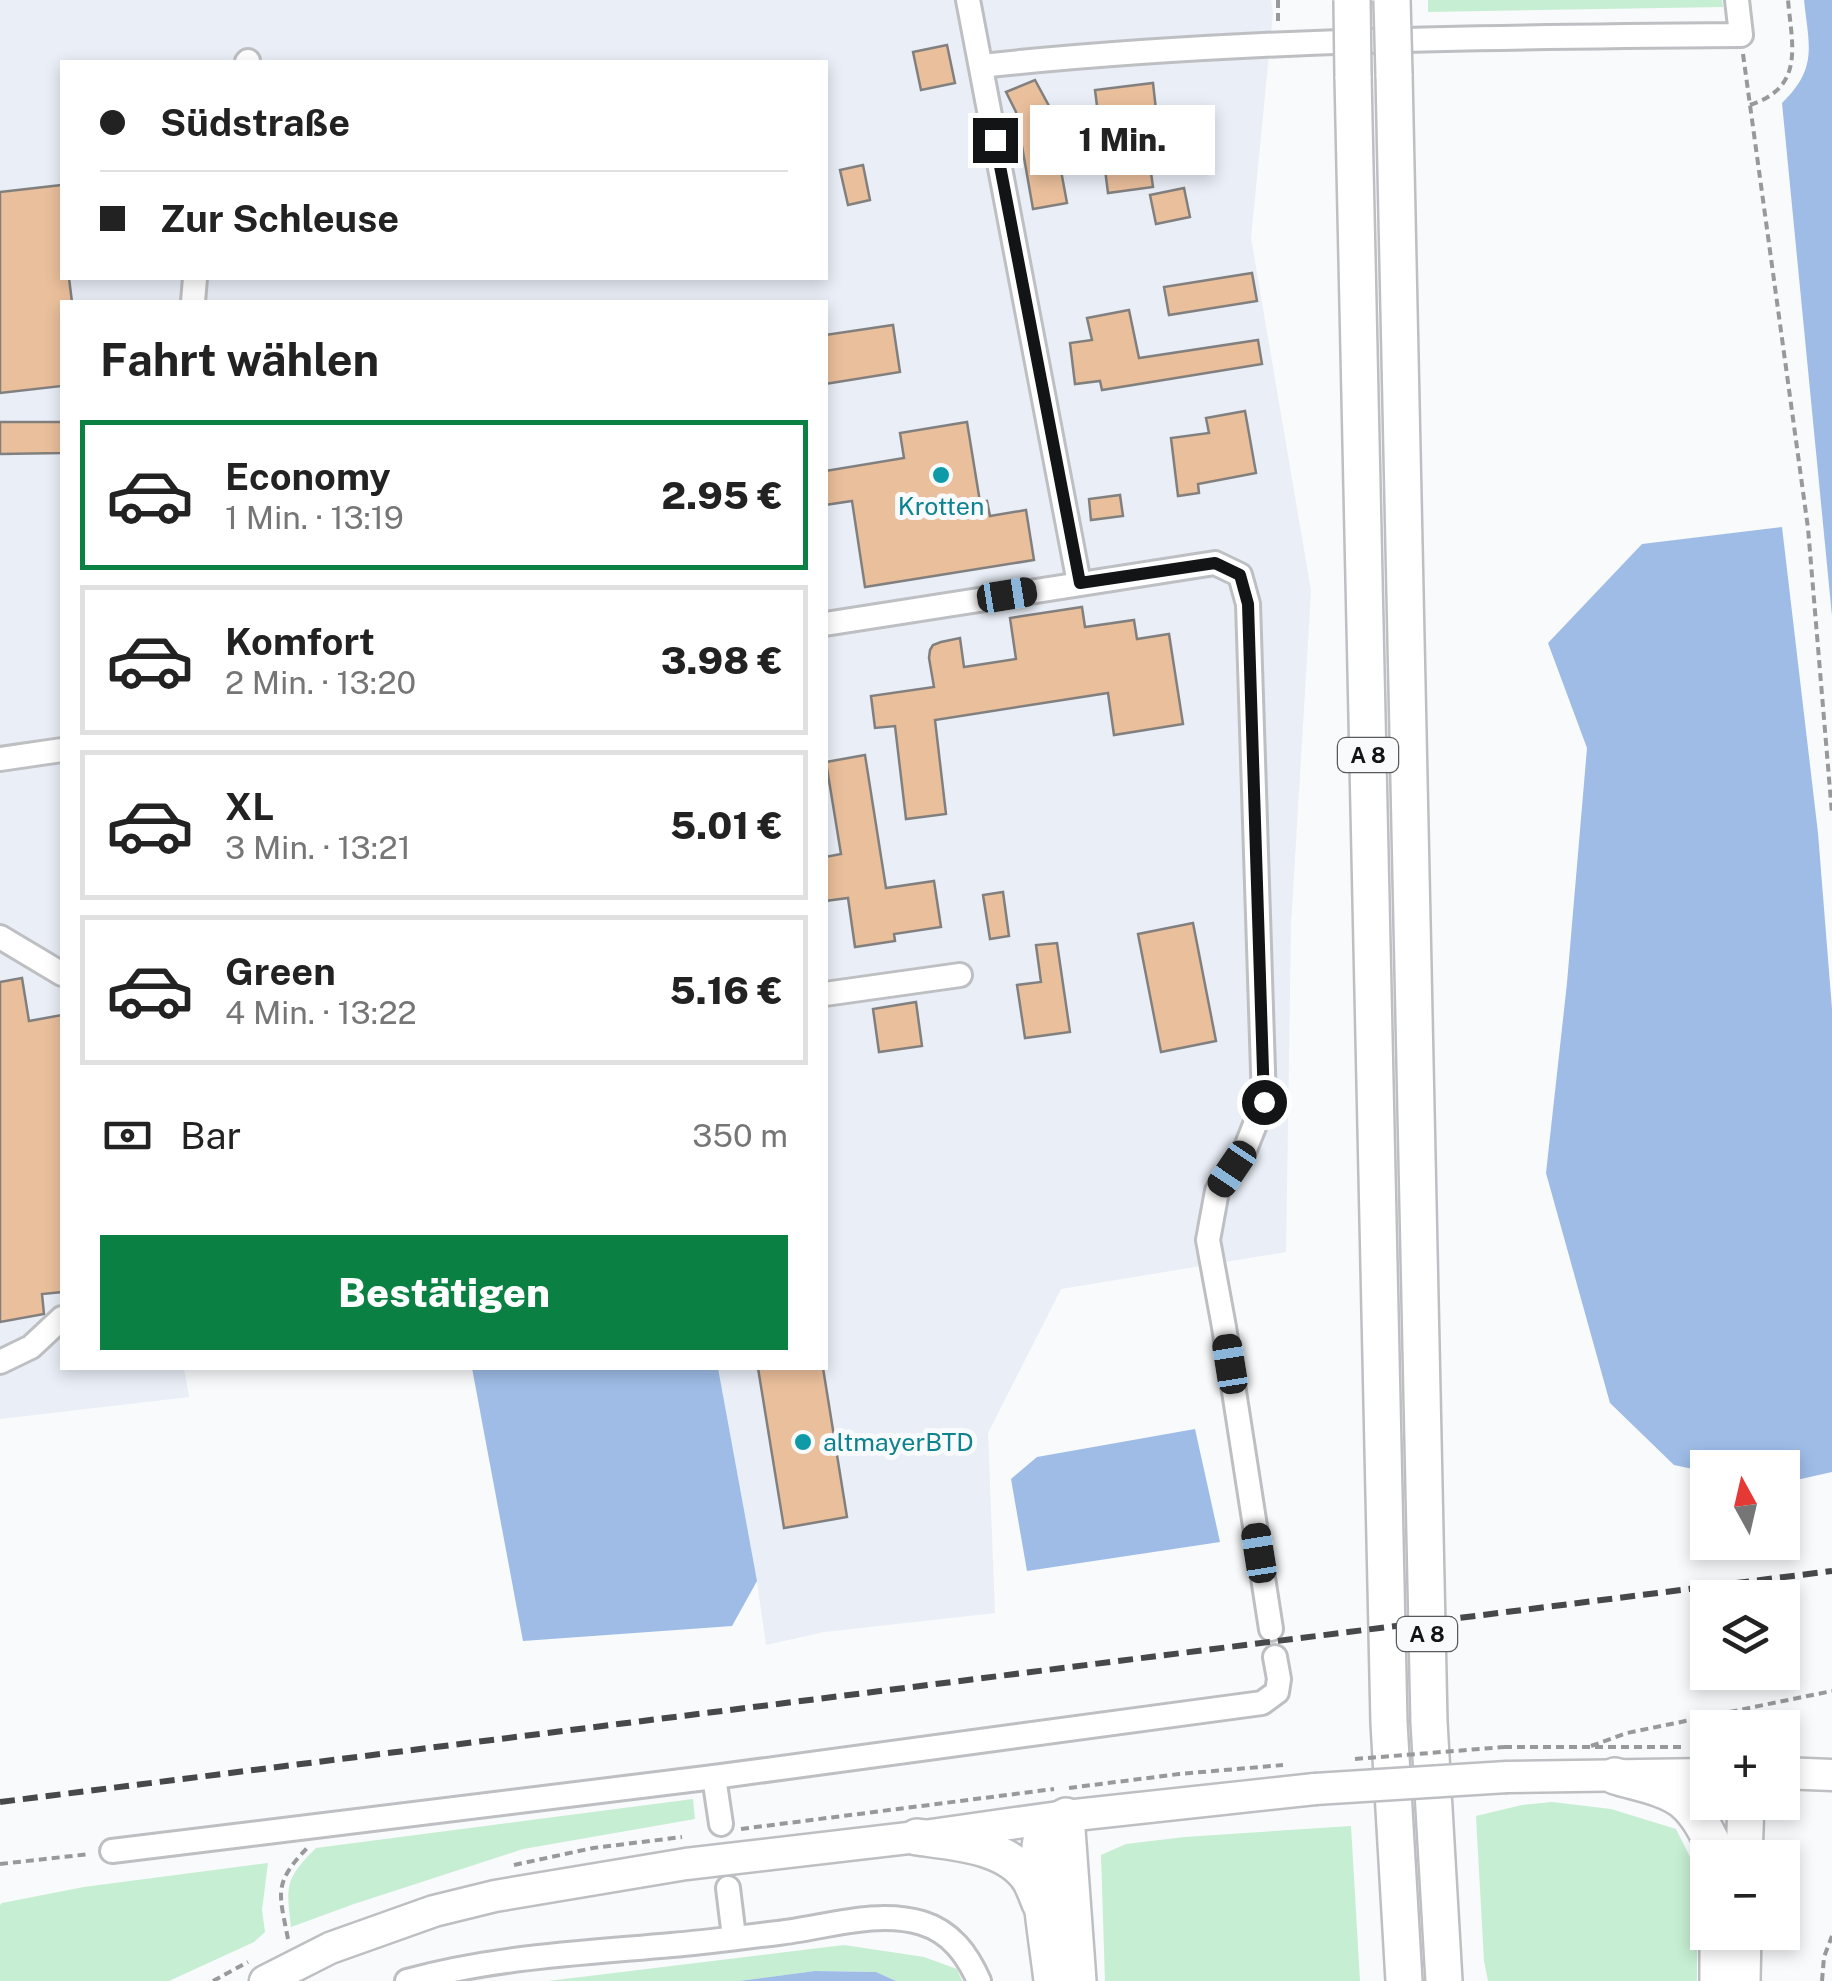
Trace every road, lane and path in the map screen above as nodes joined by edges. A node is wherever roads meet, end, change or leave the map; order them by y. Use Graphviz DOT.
graph roads {
  1 [pos="968,0"];
  2 [pos="1352,0"];
  3 [pos="1392,0"];
  4 [pos="1737,0"];
  5 [pos="1788,0"];
  6 [pos="1741,35"];
  7 [pos="981,66"];
  8 [pos="1750,105"];
  9 [pos="1080,583"];
  10 [pos="828,624"];
  11 [pos="60,750"];
  12 [pos="0,759"];
  13 [pos="1832,814"];
  14 [pos="0,937"];
  15 [pos="60,973"];
  16 [pos="960,975"];
  17 [pos="828,994"];
  18 [pos="60,1320"];
  19 [pos="0,1362"];
  20 [pos="1271,1629"];
  21 [pos="1276,1657"];
  22 [pos="1832,1692"];
  23 [pos="1591,1746"];
  24 [pos="1688,1746"];
  25 [pos="1351,1759"];
  26 [pos="1506,1762"];
  27 [pos="1690,1774"];
  28 [pos="1800,1774"];
  29 [pos="1832,1775"];
  30 [pos="1615,1776"];
  31 [pos="714,1777"];
  32 [pos="1066,1816"];
  33 [pos="332,1823"];
  34 [pos="720,1824"];
  35 [pos="917,1836"];
  36 [pos="1714,1840"];
  37 [pos="112,1851"];
  38 [pos="0,1864"];
  39 [pos="728,1888"];
  40 [pos="1045,1913"];
  41 [pos="1832,1936"];
  42 [pos="734,1938"];
  43 [pos="289,1943"];
  44 [pos="1718,1950"];
  45 [pos="1743,1950"];
  46 [pos="265,1981"];
  47 [pos="407,1981"];
  48 [pos="978,1981"];
  49 [pos="1052,1981"];
  50 [pos="1078,1981"];
  51 [pos="1404,1981"];
  52 [pos="1444,1981"];
  53 [pos="1718,1981"];
  54 [pos="1742,1981"];
  55 [pos="1822,1981"];
  1 -- 7 [label="street"];
  2 -- 51 [label="highway, A 8, bridge"];
  3 -- 52 [label="highway, A 8, bridge"];
  4 -- 6 [label="street"];
  5 -- 8 [label="path"];
  6 -- 7 [label="street"];
  6 -- 8 [label="path"];
  7 -- 9 [label="street"];
  8 -- 13 [label="path"];
  9 -- 10 [label="street"];
  9 -- 20 [label="street"];
  11 -- 12 [label="street"];
  14 -- 15 [label="street"];
  16 -- 17 [label="street"];
  18 -- 19 [label="street"];
  21 -- 31 [label="street"];
  22 -- 23 [label="path"];
  23 -- 24 [label="path"];
  23 -- 26 [label="path"];
  25 -- 26 [label="path, bridge"];
  26 -- 30 [label="main road"];
  26 -- 32 [label="main road, bridge"];
  27 -- 30 [label="main road"];
  28 -- 29 [label="main road"];
  30 -- 36 [label="highway"];
  31 -- 33 [label="street"];
  31 -- 34 [label="street"];
  32 -- 35 [label="main road"];
  32 -- 40 [label="highway"];
  32 -- 50 [label="highway"];
  33 -- 37 [label="street"];
  33 -- 43 [label="path"];
  35 -- 40 [label="highway"];
  35 -- 46 [label="main road"];
  37 -- 38 [label="path"];
  39 -- 42 [label="street"];
  40 -- 49 [label="highway"];
  41 -- 55 [label="path"];
  42 -- 47 [label="street"];
  42 -- 48 [label="street"];
  44 -- 53 [label="highway"];
  45 -- 54 [label="highway"];
}
